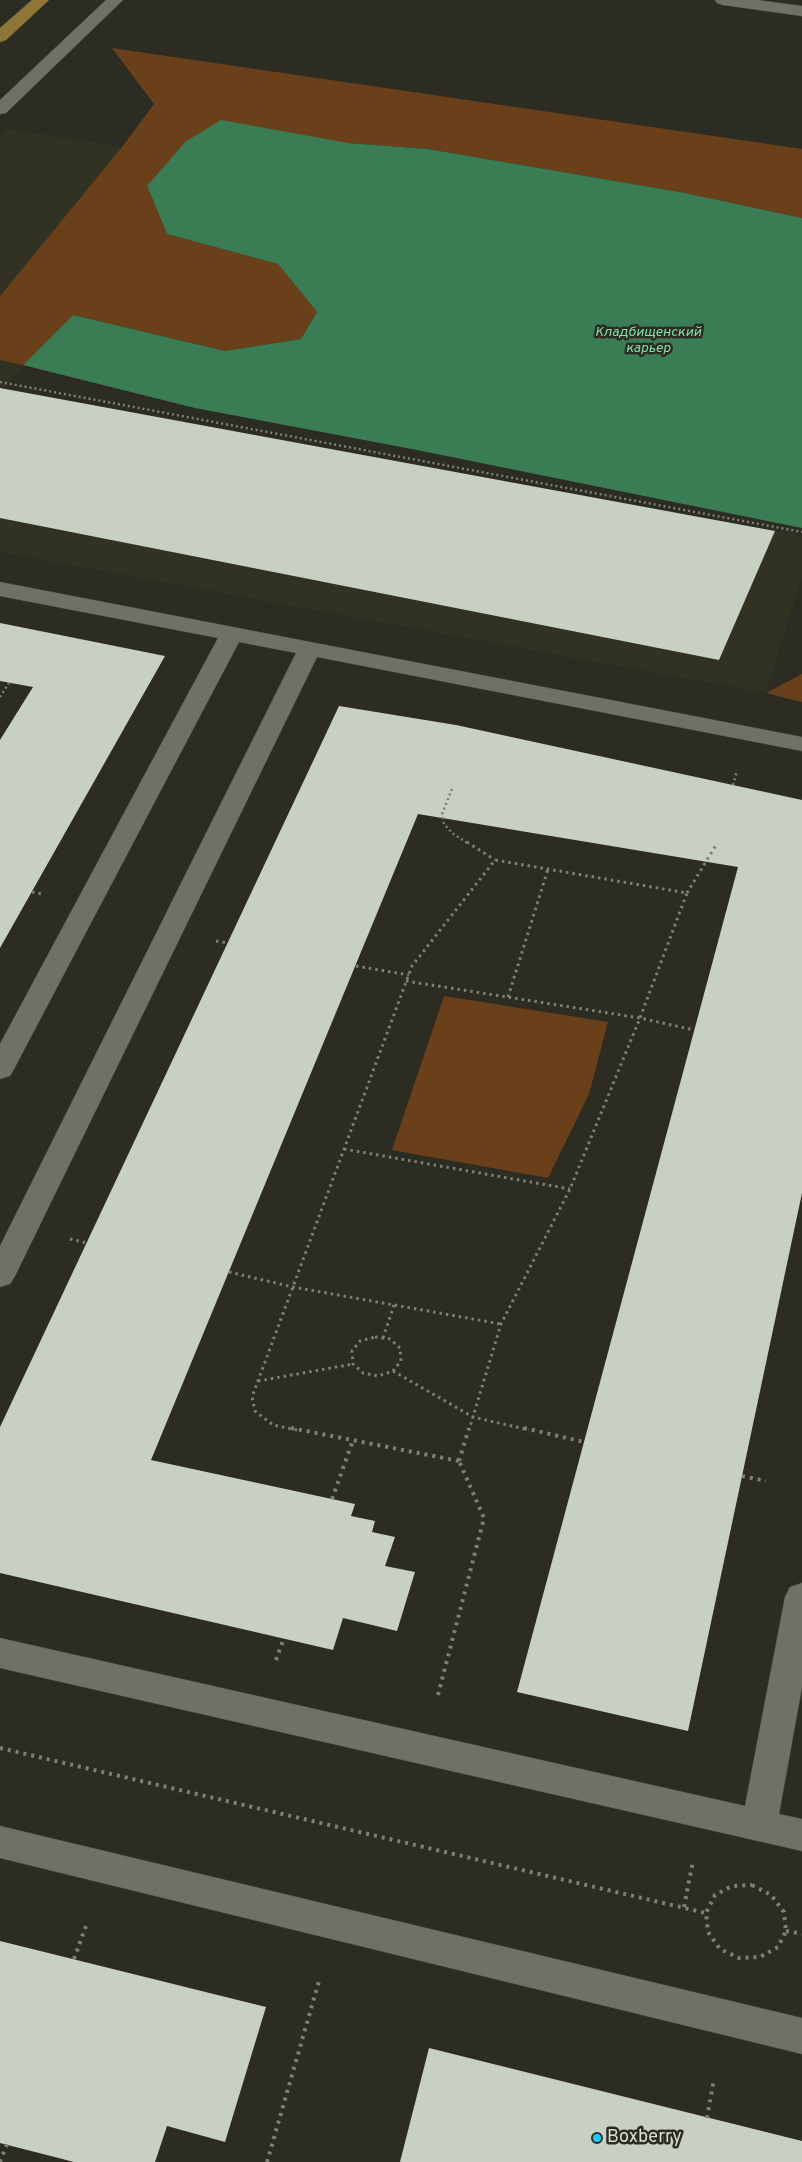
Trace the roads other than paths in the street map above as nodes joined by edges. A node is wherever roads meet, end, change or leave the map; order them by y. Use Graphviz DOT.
graph roads {
  1 [pos="41,0"];
  2 [pos="115,0"];
  3 [pos="722,0"];
  4 [pos="802,11"];
  5 [pos="0,37"];
  6 [pos="0,109"];
  7 [pos="0,589"];
  8 [pos="232,634"];
  9 [pos="310,649"];
  10 [pos="802,744"];
  11 [pos="0,1069"];
  12 [pos="0,1276"];
  13 [pos="802,1597"];
  14 [pos="0,1653"];
  15 [pos="759,1826"];
  16 [pos="802,1835"];
  17 [pos="0,1842"];
  18 [pos="802,2036"];
  1 -- 5 [label="main road"];
  2 -- 6 [label="lane"];
  3 -- 4 [label="lane"];
  7 -- 8 [label="lane"];
  8 -- 9 [label="lane"];
  8 -- 11 [label="lane"];
  9 -- 10 [label="lane"];
  9 -- 12 [label="lane"];
  13 -- 15 [label="lane"];
  14 -- 15 [label="lane"];
  15 -- 16 [label="lane"];
  17 -- 18 [label="lane"];
}
